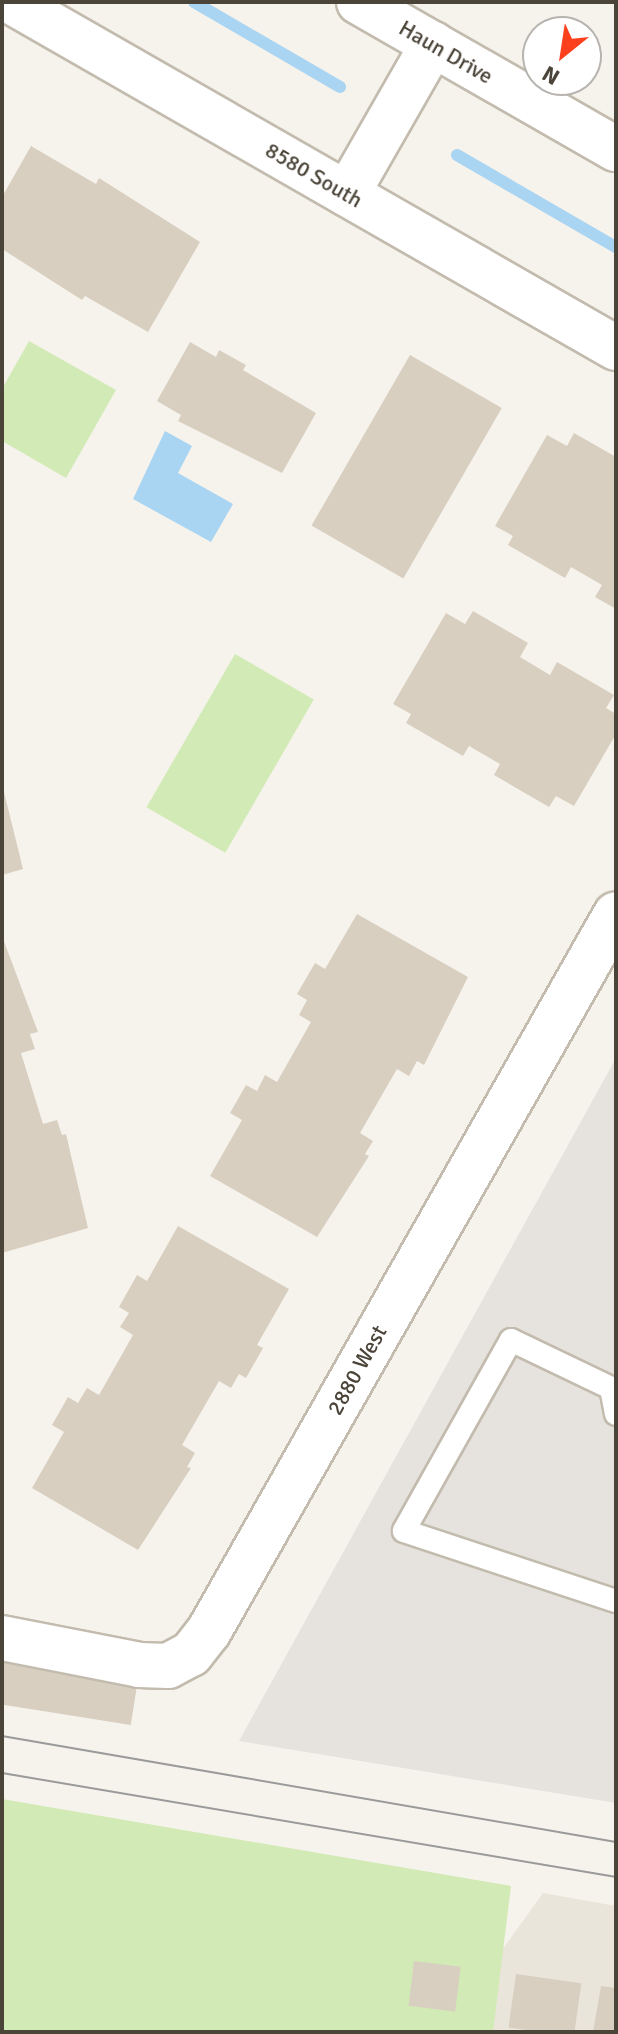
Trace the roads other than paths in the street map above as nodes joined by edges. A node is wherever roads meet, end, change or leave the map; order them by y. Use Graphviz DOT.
graph roads {
  1 [pos="12,2"];
  2 [pos="359,2"];
  3 [pos="433,44"];
  4 [pos="616,149"];
  5 [pos="347,194"];
  6 [pos="616,348"];
  7 [pos="616,914"];
  8 [pos="616,1414"];
  9 [pos="616,1601"];
  10 [pos="2,1638"];
  1 -- 5 [label="street, 8580 South"];
  2 -- 3 [label="street, Haun Drive"];
  3 -- 4 [label="street, Haun Drive"];
  3 -- 5 [label="street"];
  5 -- 6 [label="street, 8580 South"];
  7 -- 10 [label="street, 2880 West"];
  8 -- 9 [label="lane"];
}
